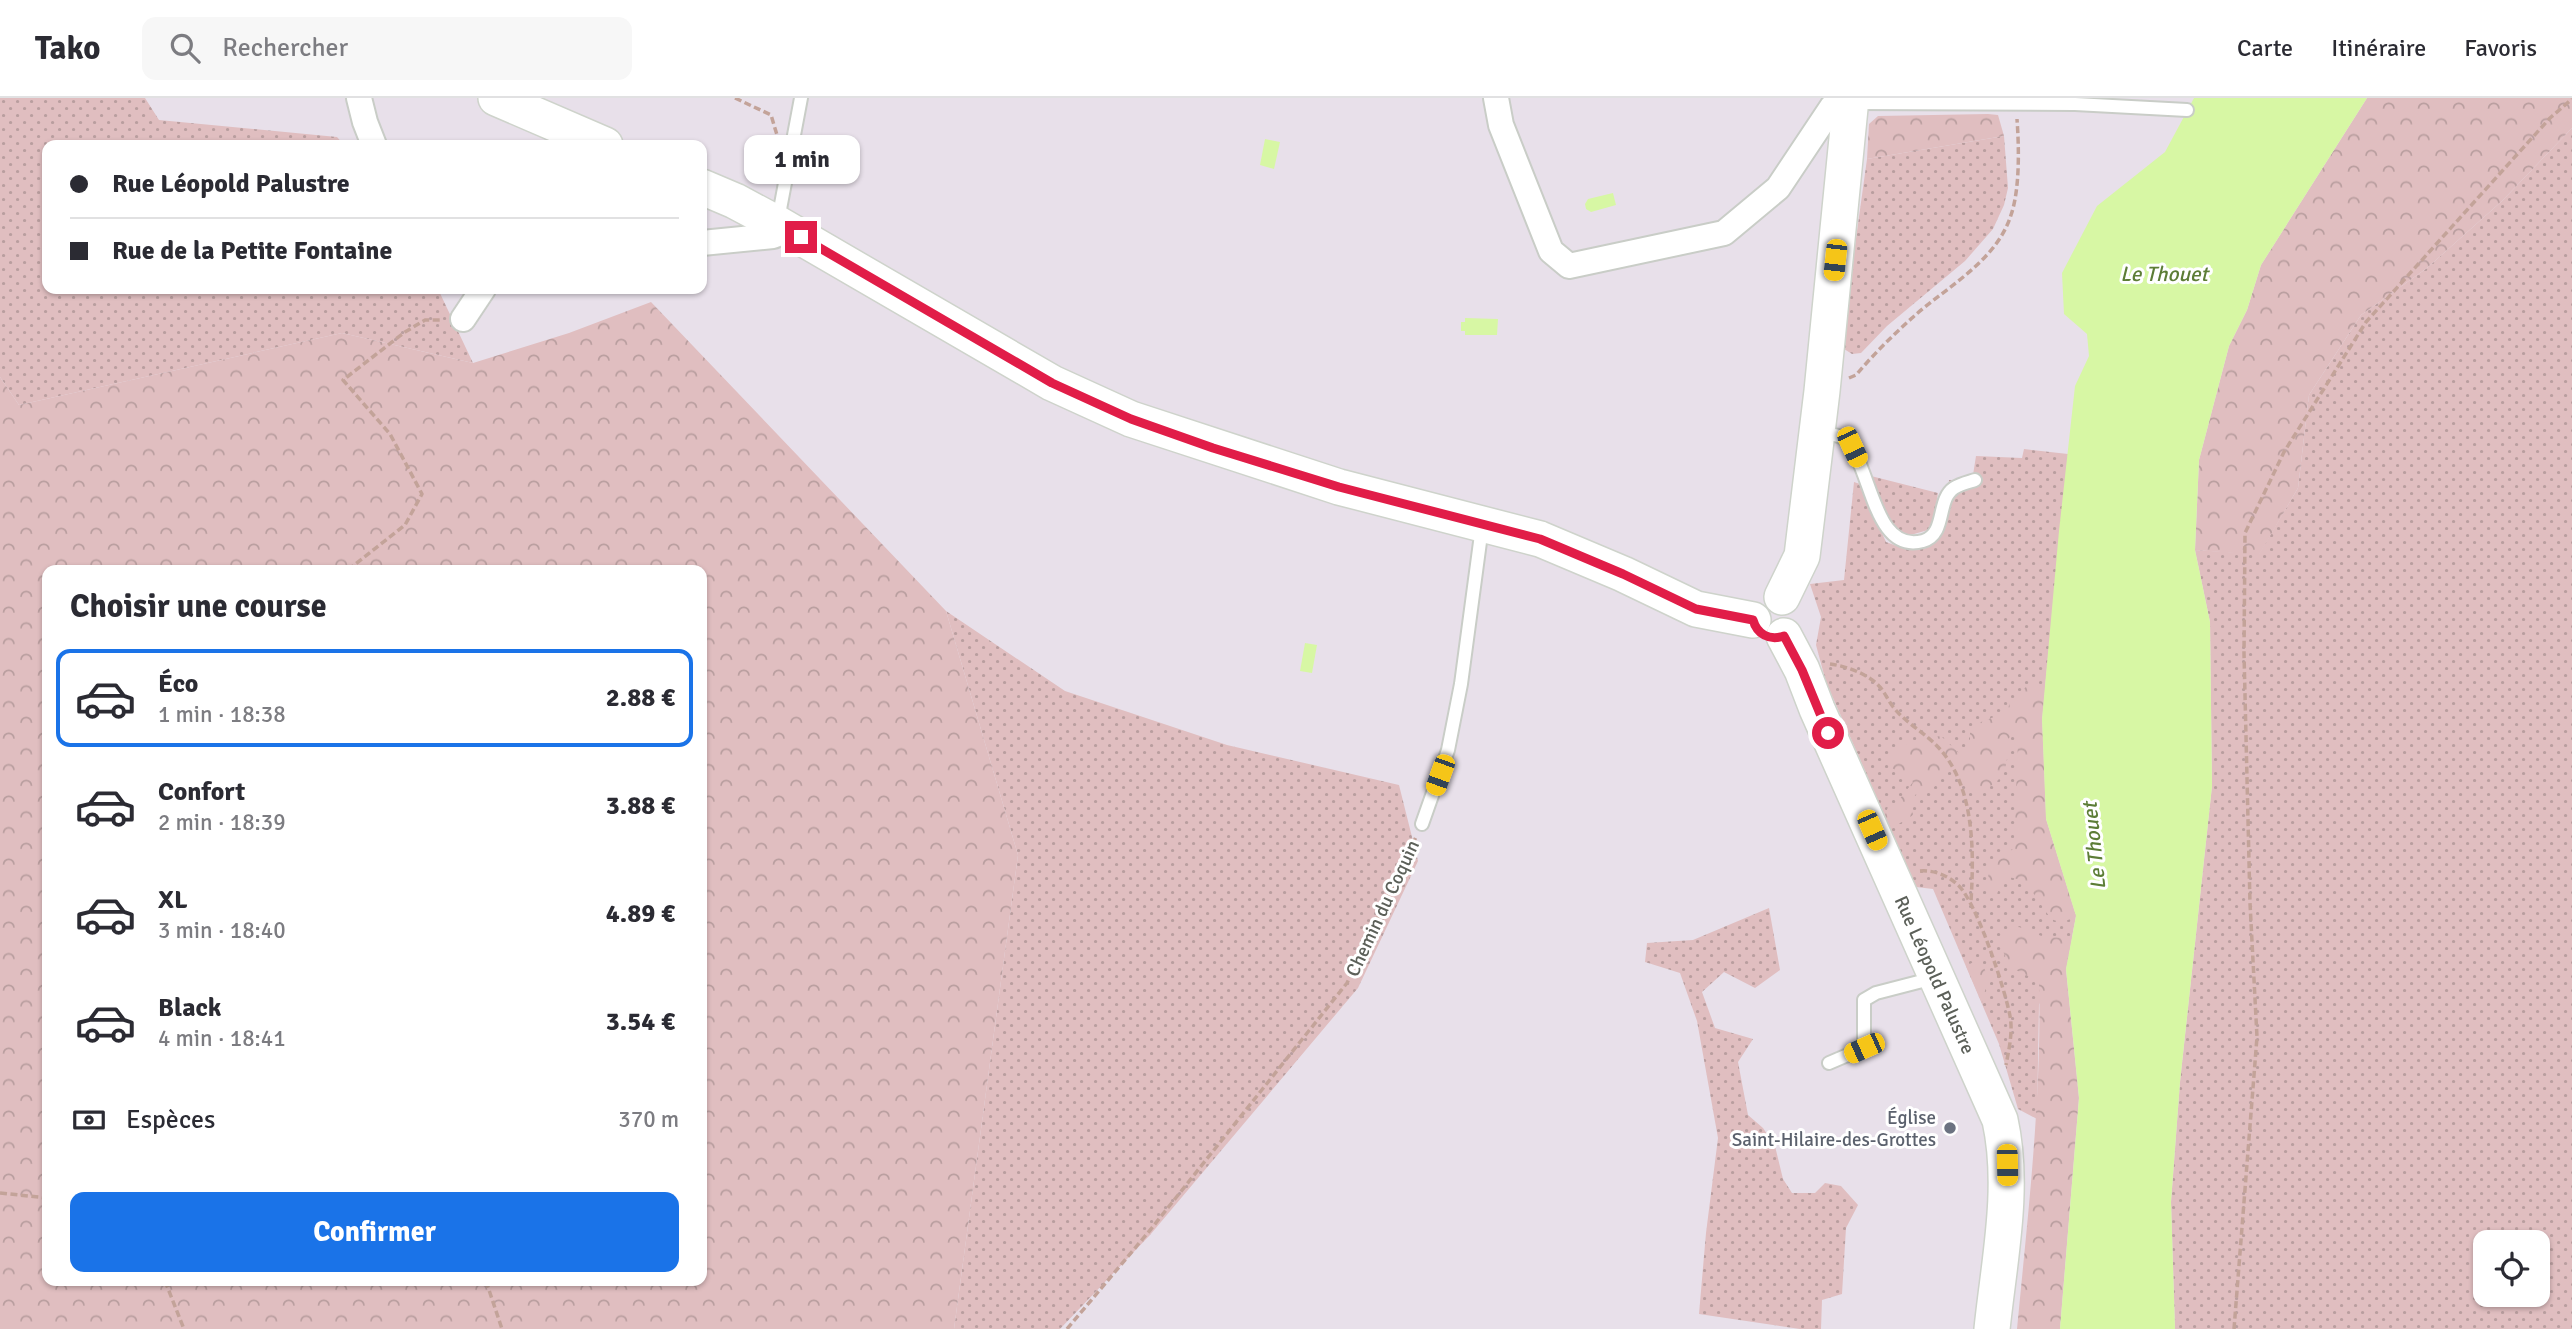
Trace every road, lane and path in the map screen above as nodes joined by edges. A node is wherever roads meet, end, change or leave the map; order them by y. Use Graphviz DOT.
graph roads {
  1 [pos="359,98"];
  2 [pos="496,98"];
  3 [pos="735,98"];
  4 [pos="801,98"];
  5 [pos="1496,98"];
  6 [pos="2572,99"];
  7 [pos="1851,100"];
  8 [pos="2016,103"];
  9 [pos="2188,110"];
  10 [pos="372,140"];
  11 [pos="594,140"];
  12 [pos="786,166"];
  13 [pos="707,189"];
  14 [pos="778,224"];
  15 [pos="707,243"];
  16 [pos="480,294"];
  17 [pos="464,318"];
  18 [pos="1822,391"];
  19 [pos="1817,432"];
  20 [pos="1975,480"];
  21 [pos="1482,523"];
  22 [pos="354,565"];
  23 [pos="1782,597"];
  24 [pos="1753,620"];
  25 [pos="1784,636"];
  26 [pos="1802,670"];
  27 [pos="1422,824"];
  28 [pos="1894,878"];
  29 [pos="1971,901"];
  30 [pos="1938,977"];
  31 [pos="1829,1063"];
  32 [pos="1989,1092"];
  33 [pos="0,1193"];
  34 [pos="42,1197"];
  35 [pos="167,1286"];
  36 [pos="488,1286"];
  37 [pos="184,1329"];
  38 [pos="502,1329"];
  39 [pos="1067,1329"];
  40 [pos="1992,1329"];
  41 [pos="2234,1329"];
  1 -- 10 [label="street"];
  2 -- 11 [label="main road"];
  3 -- 12 [label="path"];
  4 -- 12 [label="lane"];
  5 -- 7 [label="street"];
  6 -- 41 [label="path"];
  7 -- 8 [label="lane"];
  7 -- 18 [label="main road"];
  8 -- 9 [label="lane"];
  8 -- 18 [label="path"];
  12 -- 14 [label="lane"];
  13 -- 14 [label="main road"];
  14 -- 15 [label="street"];
  14 -- 21 [label="main road"];
  16 -- 17 [label="street"];
  17 -- 22 [label="path"];
  18 -- 19 [label="main road"];
  19 -- 20 [label="lane"];
  19 -- 23 [label="main road"];
  21 -- 24 [label="main road"];
  21 -- 27 [label="lane, Chemin du Coquin"];
  23 -- 24 [label="main road"];
  23 -- 25 [label="main road"];
  24 -- 25 [label="main road"];
  25 -- 26 [label="main road, Rue Léopold Palustre"];
  26 -- 28 [label="main road, Rue Léopold Palustre"];
  26 -- 29 [label="path"];
  27 -- 39 [label="path, Chemin du Coquin"];
  28 -- 29 [label="path"];
  28 -- 30 [label="main road, Rue Léopold Palustre"];
  29 -- 32 [label="path"];
  30 -- 31 [label="lane"];
  30 -- 32 [label="main road, Rue Léopold Palustre"];
  32 -- 40 [label="main road, Rue Léopold Palustre"];
  33 -- 34 [label="path"];
  35 -- 37 [label="path"];
  36 -- 38 [label="path"];
}
